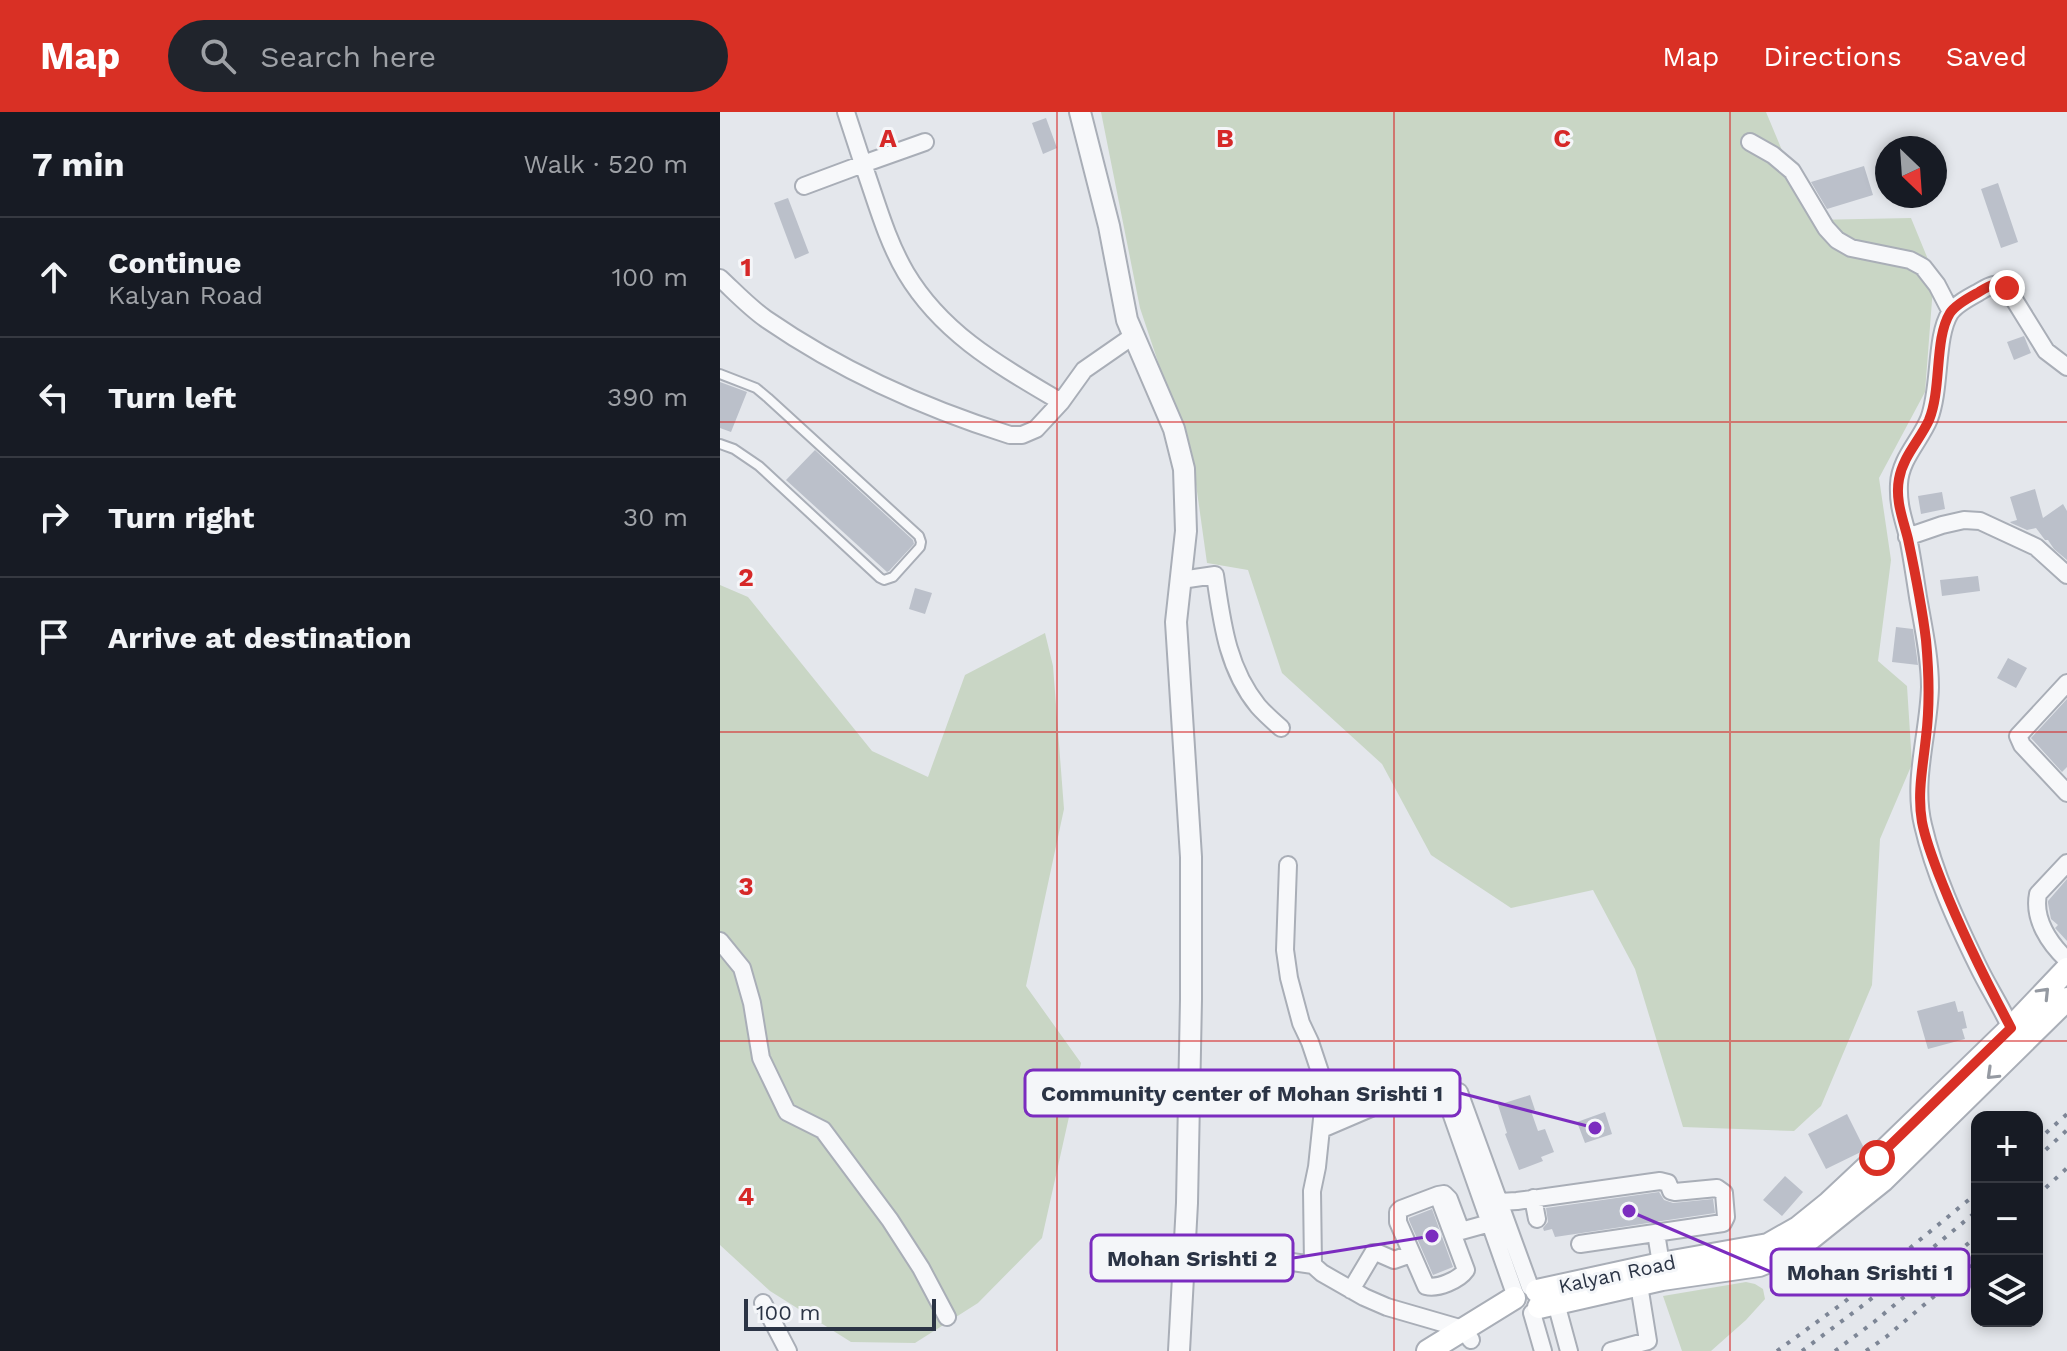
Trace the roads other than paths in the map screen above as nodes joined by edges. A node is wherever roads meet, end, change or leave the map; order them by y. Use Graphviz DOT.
graph roads {
  1 [pos="846,112"];
  2 [pos="1080,112"];
  3 [pos="925,142"];
  4 [pos="1750,142"];
  5 [pos="863,164"];
  6 [pos="804,186"];
  7 [pos="720,278"];
  8 [pos="1951,312"];
  9 [pos="1133,336"];
  10 [pos="2067,367"];
  11 [pos="720,374"];
  12 [pos="1061,402"];
  13 [pos="720,444"];
  14 [pos="1907,537"];
  15 [pos="2067,575"];
  16 [pos="1181,580"];
  17 [pos="2067,683"];
  18 [pos="1281,728"];
  19 [pos="2065,787"];
  20 [pos="2067,863"];
  21 [pos="1288,865"];
  22 [pos="720,941"];
  23 [pos="2067,960"];
  24 [pos="2067,969"];
  25 [pos="2067,999"];
  26 [pos="2015,1038"];
  27 [pos="1459,1092"];
  28 [pos="1392,1099"];
  29 [pos="1449,1107"];
  30 [pos="1322,1129"];
  31 [pos="1438,1195"];
  32 [pos="1533,1198"];
  33 [pos="1491,1211"];
  34 [pos="1537,1219"];
  35 [pos="1656,1233"];
  36 [pos="1790,1242"];
  37 [pos="1580,1244"];
  38 [pos="1411,1254"];
  39 [pos="1183,1262"];
  40 [pos="1661,1264"];
  41 [pos="1313,1265"];
  42 [pos="1124,1269"];
  43 [pos="1639,1285"];
  44 [pos="1351,1290"];
  45 [pos="1530,1300"];
  46 [pos="763,1303"];
  47 [pos="947,1317"];
  48 [pos="1463,1340"];
  49 [pos="788,1351"];
  50 [pos="1179,1351"];
  51 [pos="1428,1351"];
  52 [pos="1543,1351"];
  53 [pos="1569,1351"];
  54 [pos="1611,1351"];
  1 -- 5 [label="street"];
  2 -- 9 [label="street"];
  3 -- 5 [label="street"];
  4 -- 8 [label="street"];
  5 -- 6 [label="street"];
  5 -- 12 [label="street"];
  7 -- 12 [label="street"];
  8 -- 10 [label="street"];
  8 -- 14 [label="street"];
  9 -- 12 [label="street"];
  9 -- 16 [label="street"];
  11 -- 13 [label="lane"];
  14 -- 15 [label="street"];
  14 -- 26 [label="street"];
  16 -- 18 [label="street"];
  16 -- 39 [label="street"];
  17 -- 19 [label="street"];
  20 -- 23 [label="street"];
  21 -- 30 [label="street"];
  22 -- 47 [label="street"];
  26 -- 24 [label="main road, Kalyan Road, one-way"];
  25 -- 26 [label="main road, Kalyan Road"];
  26 -- 36 [label="main road, Kalyan Road"];
  27 -- 33 [label="street"];
  28 -- 30 [label="street"];
  29 -- 33 [label="street"];
  30 -- 41 [label="street"];
  31 -- 33 [label="street"];
  31 -- 38 [label="street"];
  31 -- 38 [label="street"];
  32 -- 33 [label="street"];
  32 -- 34 [label="street"];
  32 -- 35 [label="street"];
  33 -- 45 [label="street"];
  35 -- 37 [label="street"];
  35 -- 40 [label="street"];
  36 -- 40 [label="main road, Kalyan Road"];
  36 -- 43 [label="main road, Kalyan Road"];
  38 -- 44 [label="street"];
  39 -- 41 [label="street"];
  39 -- 42 [label="street"];
  39 -- 50 [label="street"];
  40 -- 45 [label="main road, Kalyan Road"];
  41 -- 44 [label="street"];
  43 -- 45 [label="main road, Kalyan Road"];
  43 -- 54 [label="street"];
  44 -- 48 [label="street"];
  45 -- 48 [label="main road, Kalyan Road"];
  45 -- 52 [label="street"];
  45 -- 53 [label="street"];
  46 -- 49 [label="street"];
  48 -- 51 [label="main road, Kalyan Road"];
}
